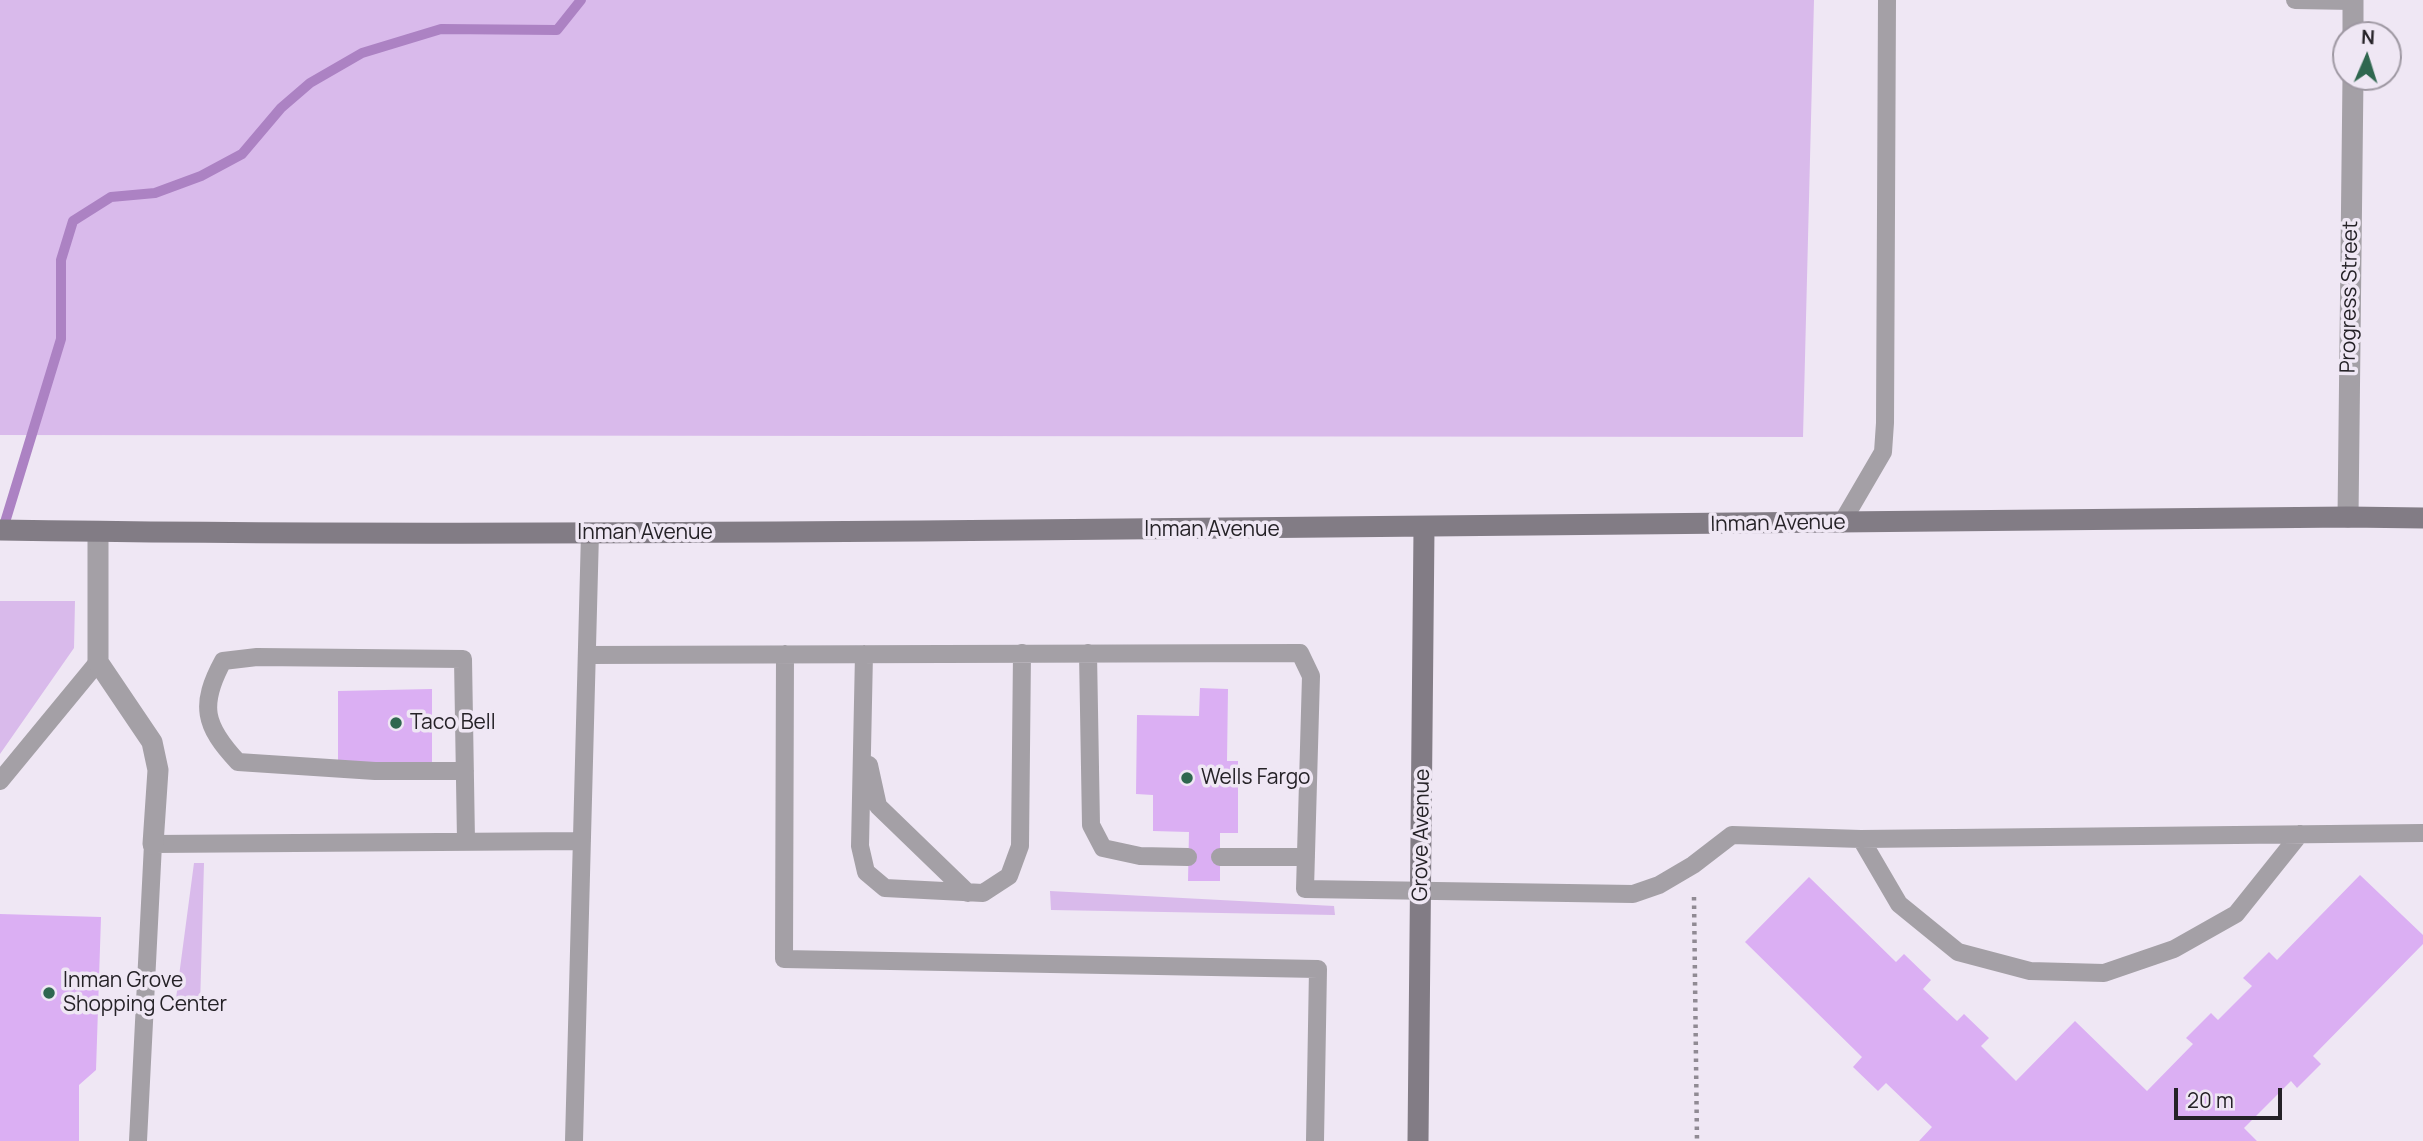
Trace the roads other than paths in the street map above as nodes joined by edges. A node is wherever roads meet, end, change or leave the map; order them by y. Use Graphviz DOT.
graph roads {
  1 [pos="1887,0"];
  2 [pos="2295,0"];
  3 [pos="2353,0"];
  4 [pos="2353,21"];
  5 [pos="2353,91"];
  6 [pos="2348,517"];
  7 [pos="2423,518"];
  8 [pos="1841,524"];
  9 [pos="1424,529"];
  10 [pos="0,530"];
  11 [pos="98,533"];
  12 [pos="590,533"];
  13 [pos="1022,653"];
  14 [pos="1088,653"];
  15 [pos="785,654"];
  16 [pos="864,654"];
  17 [pos="587,655"];
  18 [pos="98,662"];
  19 [pos="863,734"];
  20 [pos="465,771"];
  21 [pos="0,781"];
  22 [pos="2423,833"];
  23 [pos="2300,834"];
  24 [pos="1861,839"];
  25 [pos="466,841"];
  26 [pos="582,841"];
  27 [pos="153,844"];
  28 [pos="1188,857"];
  29 [pos="1220,857"];
  30 [pos="1306,857"];
  31 [pos="968,892"];
  32 [pos="1421,892"];
  33 [pos="138,1141"];
  34 [pos="574,1141"];
  35 [pos="1315,1141"];
  36 [pos="1418,1141"];
  1 -- 8 [label="lane"];
  2 -- 3 [label="lane"];
  3 -- 4 [label="street"];
  5 -- 6 [label="street, Progress Street"];
  6 -- 7 [label="main road, Inman Avenue"];
  6 -- 8 [label="main road, Inman Avenue"];
  8 -- 9 [label="main road, Inman Avenue"];
  9 -- 12 [label="main road, Inman Avenue"];
  9 -- 32 [label="main road, Grove Avenue"];
  10 -- 11 [label="main road, Inman Avenue"];
  11 -- 12 [label="main road, Inman Avenue"];
  11 -- 18 [label="street"];
  12 -- 17 [label="lane"];
  13 -- 14 [label="lane"];
  13 -- 16 [label="lane"];
  13 -- 31 [label="lane"];
  14 -- 28 [label="lane"];
  14 -- 30 [label="lane"];
  15 -- 16 [label="lane"];
  15 -- 17 [label="lane"];
  15 -- 35 [label="lane"];
  16 -- 19 [label="lane"];
  17 -- 26 [label="lane"];
  18 -- 21 [label="lane"];
  18 -- 27 [label="street"];
  19 -- 31 [label="lane"];
  19 -- 31 [label="lane"];
  20 -- 20 [label="lane"];
  20 -- 25 [label="lane"];
  22 -- 23 [label="lane"];
  23 -- 24 [label="lane"];
  23 -- 24 [label="lane"];
  24 -- 32 [label="lane"];
  25 -- 26 [label="lane"];
  25 -- 27 [label="lane"];
  26 -- 34 [label="lane"];
  27 -- 33 [label="lane"];
  29 -- 30 [label="lane"];
  30 -- 32 [label="lane"];
  32 -- 36 [label="main road, Grove Avenue"];
}
